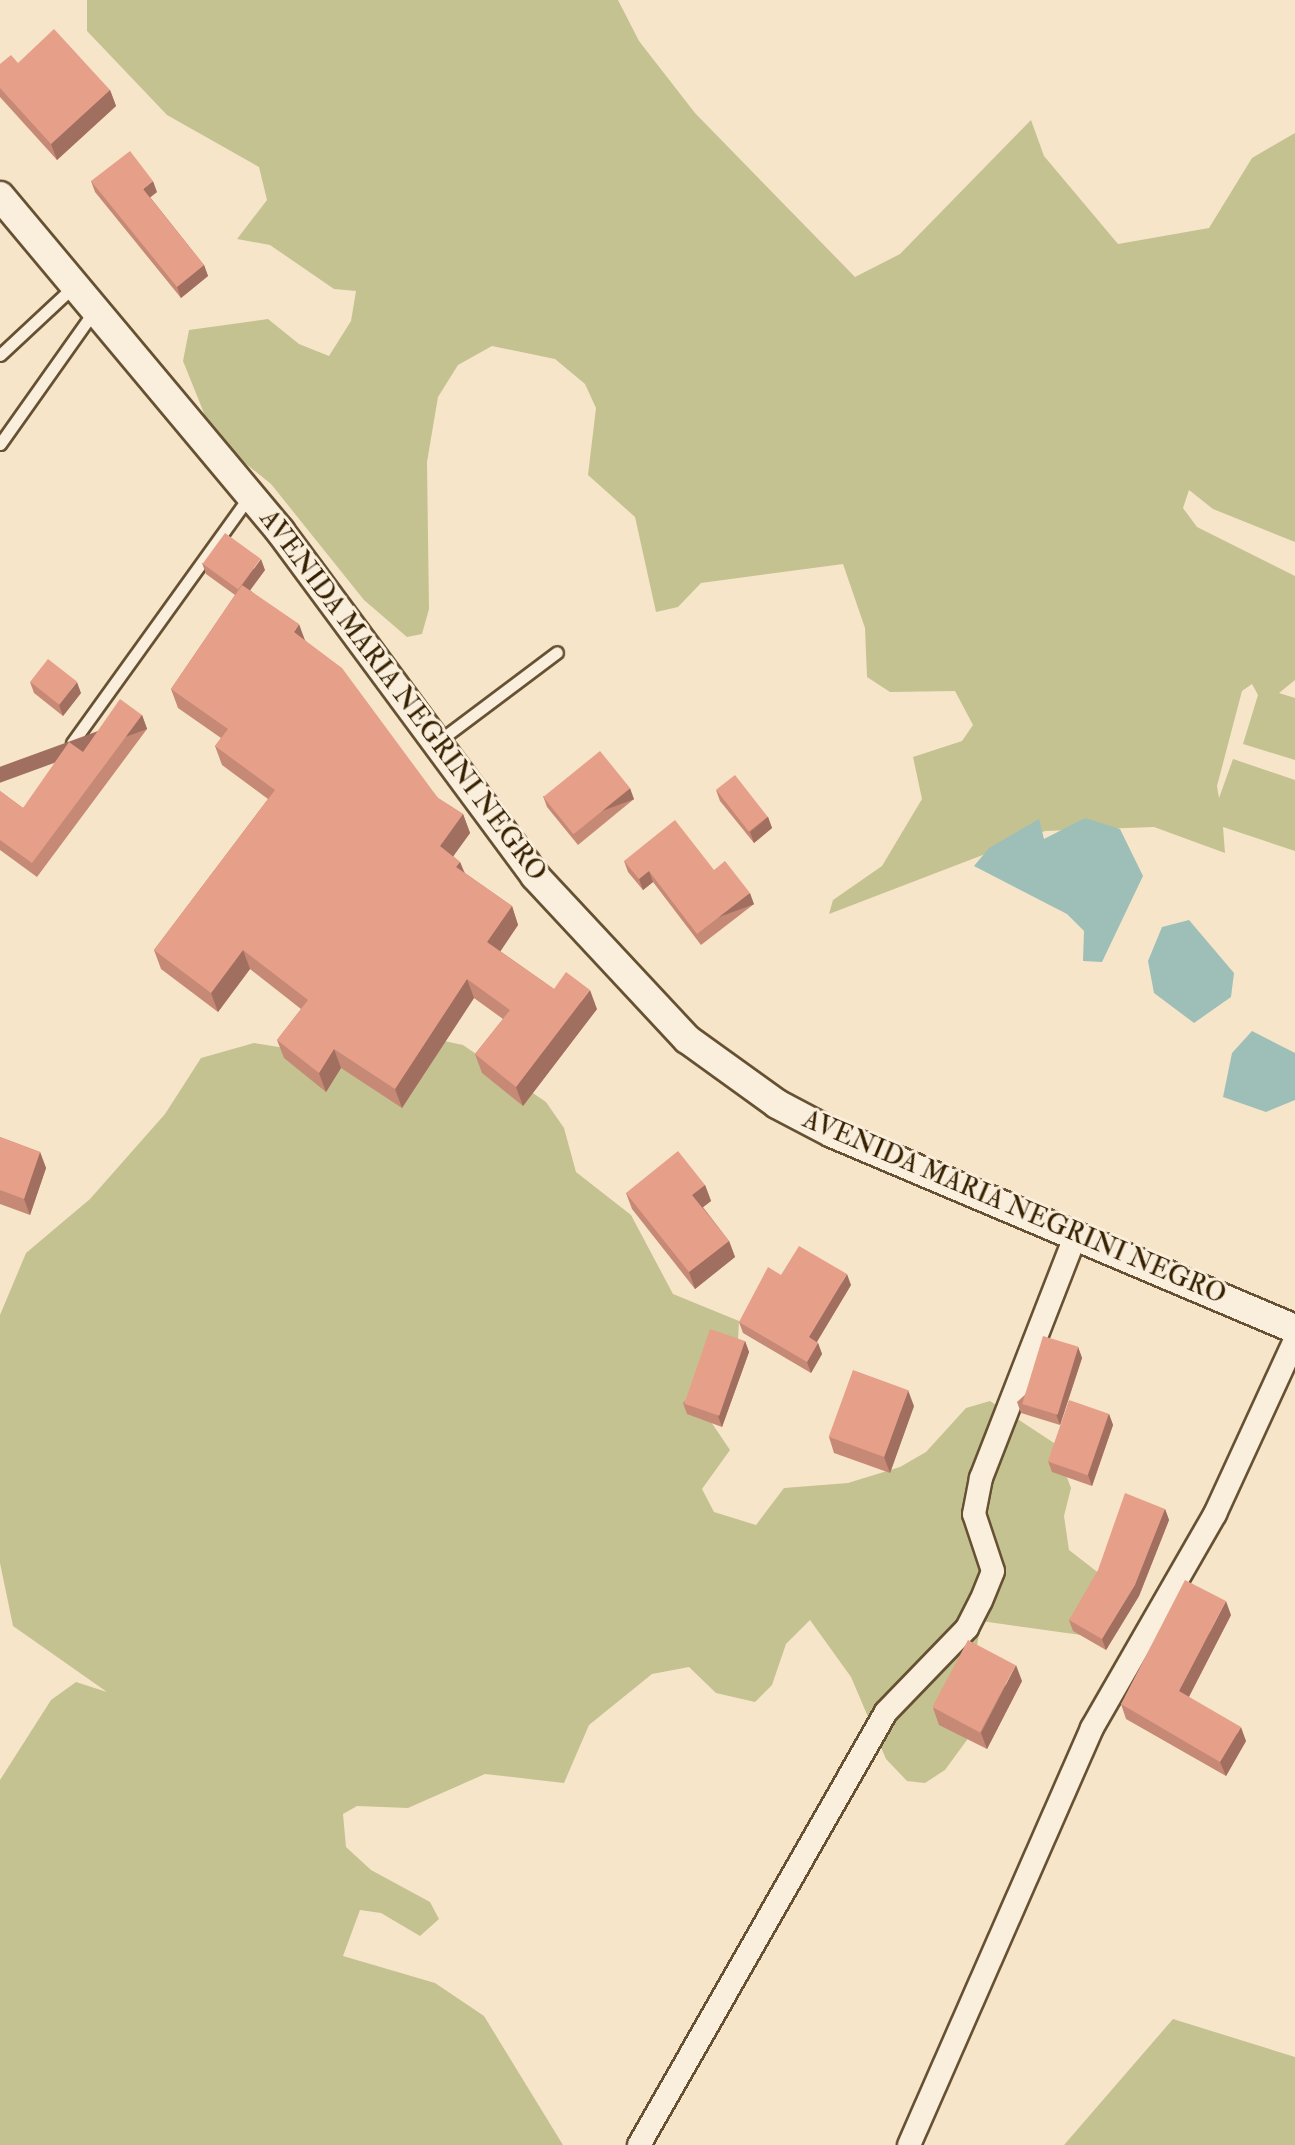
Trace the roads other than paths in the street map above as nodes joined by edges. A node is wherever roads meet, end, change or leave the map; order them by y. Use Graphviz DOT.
graph roads {
  1 [pos="0,196"];
  2 [pos="78,282"];
  3 [pos="98,306"];
  4 [pos="0,355"];
  5 [pos="0,444"];
  6 [pos="251,494"];
  7 [pos="557,652"];
  8 [pos="72,743"];
  9 [pos="433,745"];
  10 [pos="1075,1237"];
  11 [pos="1295,1329"];
  12 [pos="1295,1340"];
  13 [pos="639,2145"];
  14 [pos="909,2145"];
  1 -- 2 [label="street, AVENIDA MARIA NEGRINI NEGRO"];
  2 -- 3 [label="street, AVENIDA MARIA NEGRINI NEGRO"];
  2 -- 4 [label="lane"];
  3 -- 5 [label="lane"];
  3 -- 6 [label="street, AVENIDA MARIA NEGRINI NEGRO"];
  6 -- 8 [label="lane"];
  6 -- 9 [label="street, AVENIDA MARIA NEGRINI NEGRO"];
  7 -- 9 [label="lane"];
  9 -- 10 [label="street, AVENIDA MARIA NEGRINI NEGRO"];
  10 -- 11 [label="street, AVENIDA MARIA NEGRINI NEGRO"];
  10 -- 13 [label="street"];
  12 -- 14 [label="street"];
}
